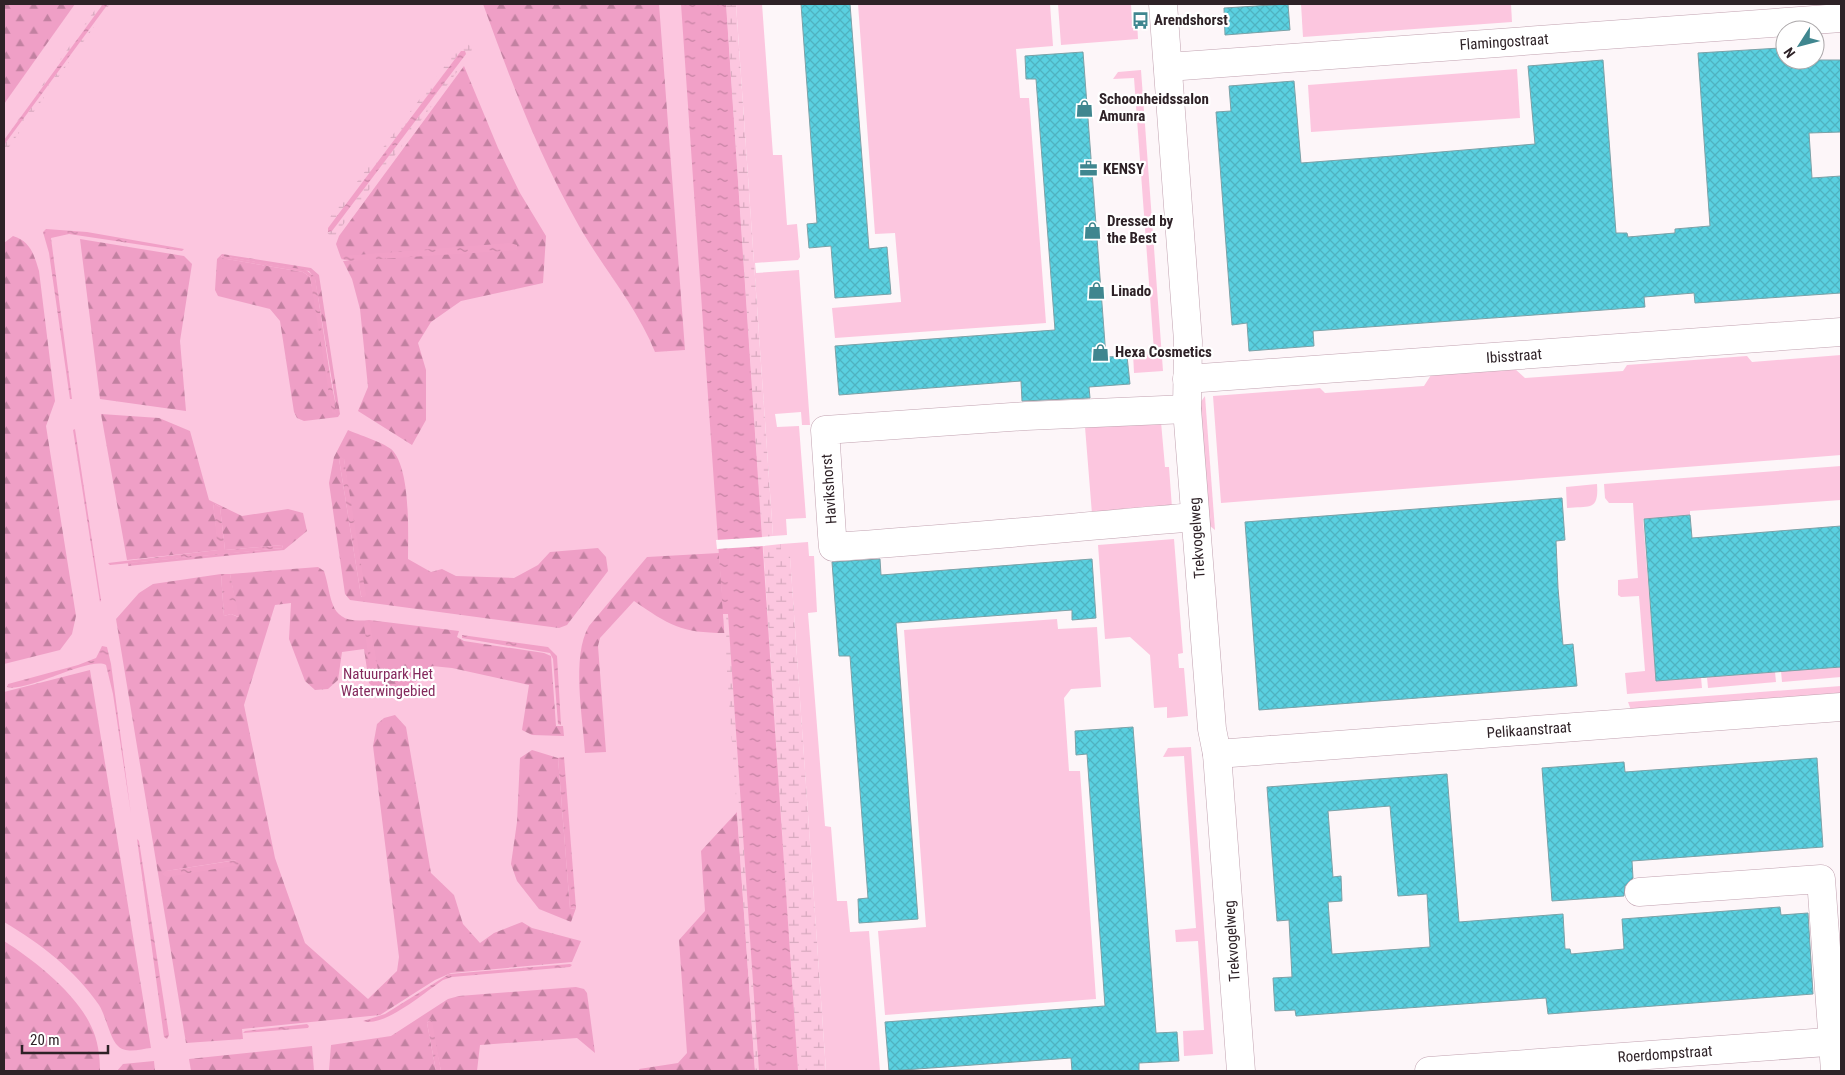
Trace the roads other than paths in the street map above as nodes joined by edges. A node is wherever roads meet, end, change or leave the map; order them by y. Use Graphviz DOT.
graph roads {
  1 [pos="1162,4"];
  2 [pos="1841,18"];
  3 [pos="1168,67"];
  4 [pos="1841,332"];
  5 [pos="1187,379"];
  6 [pos="1187,409"];
  7 [pos="1195,517"];
  8 [pos="1841,707"];
  9 [pos="1217,754"];
  10 [pos="1639,892"];
  11 [pos="1837,1041"];
  12 [pos="1241,1071"];
  13 [pos="1430,1071"];
  14 [pos="1835,1071"];
  1 -- 3 [label="street, Trekvogelweg"];
  2 -- 3 [label="street, Flamingostraat"];
  3 -- 5 [label="street, Trekvogelweg"];
  4 -- 5 [label="street, Ibisstraat"];
  5 -- 6 [label="street, Trekvogelweg"];
  6 -- 7 [label="street, Trekvogelweg"];
  6 -- 7 [label="street, Havikshorst"];
  7 -- 9 [label="street, Trekvogelweg"];
  8 -- 9 [label="street, Pelikaanstraat"];
  9 -- 12 [label="street, Trekvogelweg"];
  10 -- 11 [label="street"];
  11 -- 13 [label="street, Roerdompstraat"];
  11 -- 14 [label="street"];
}
